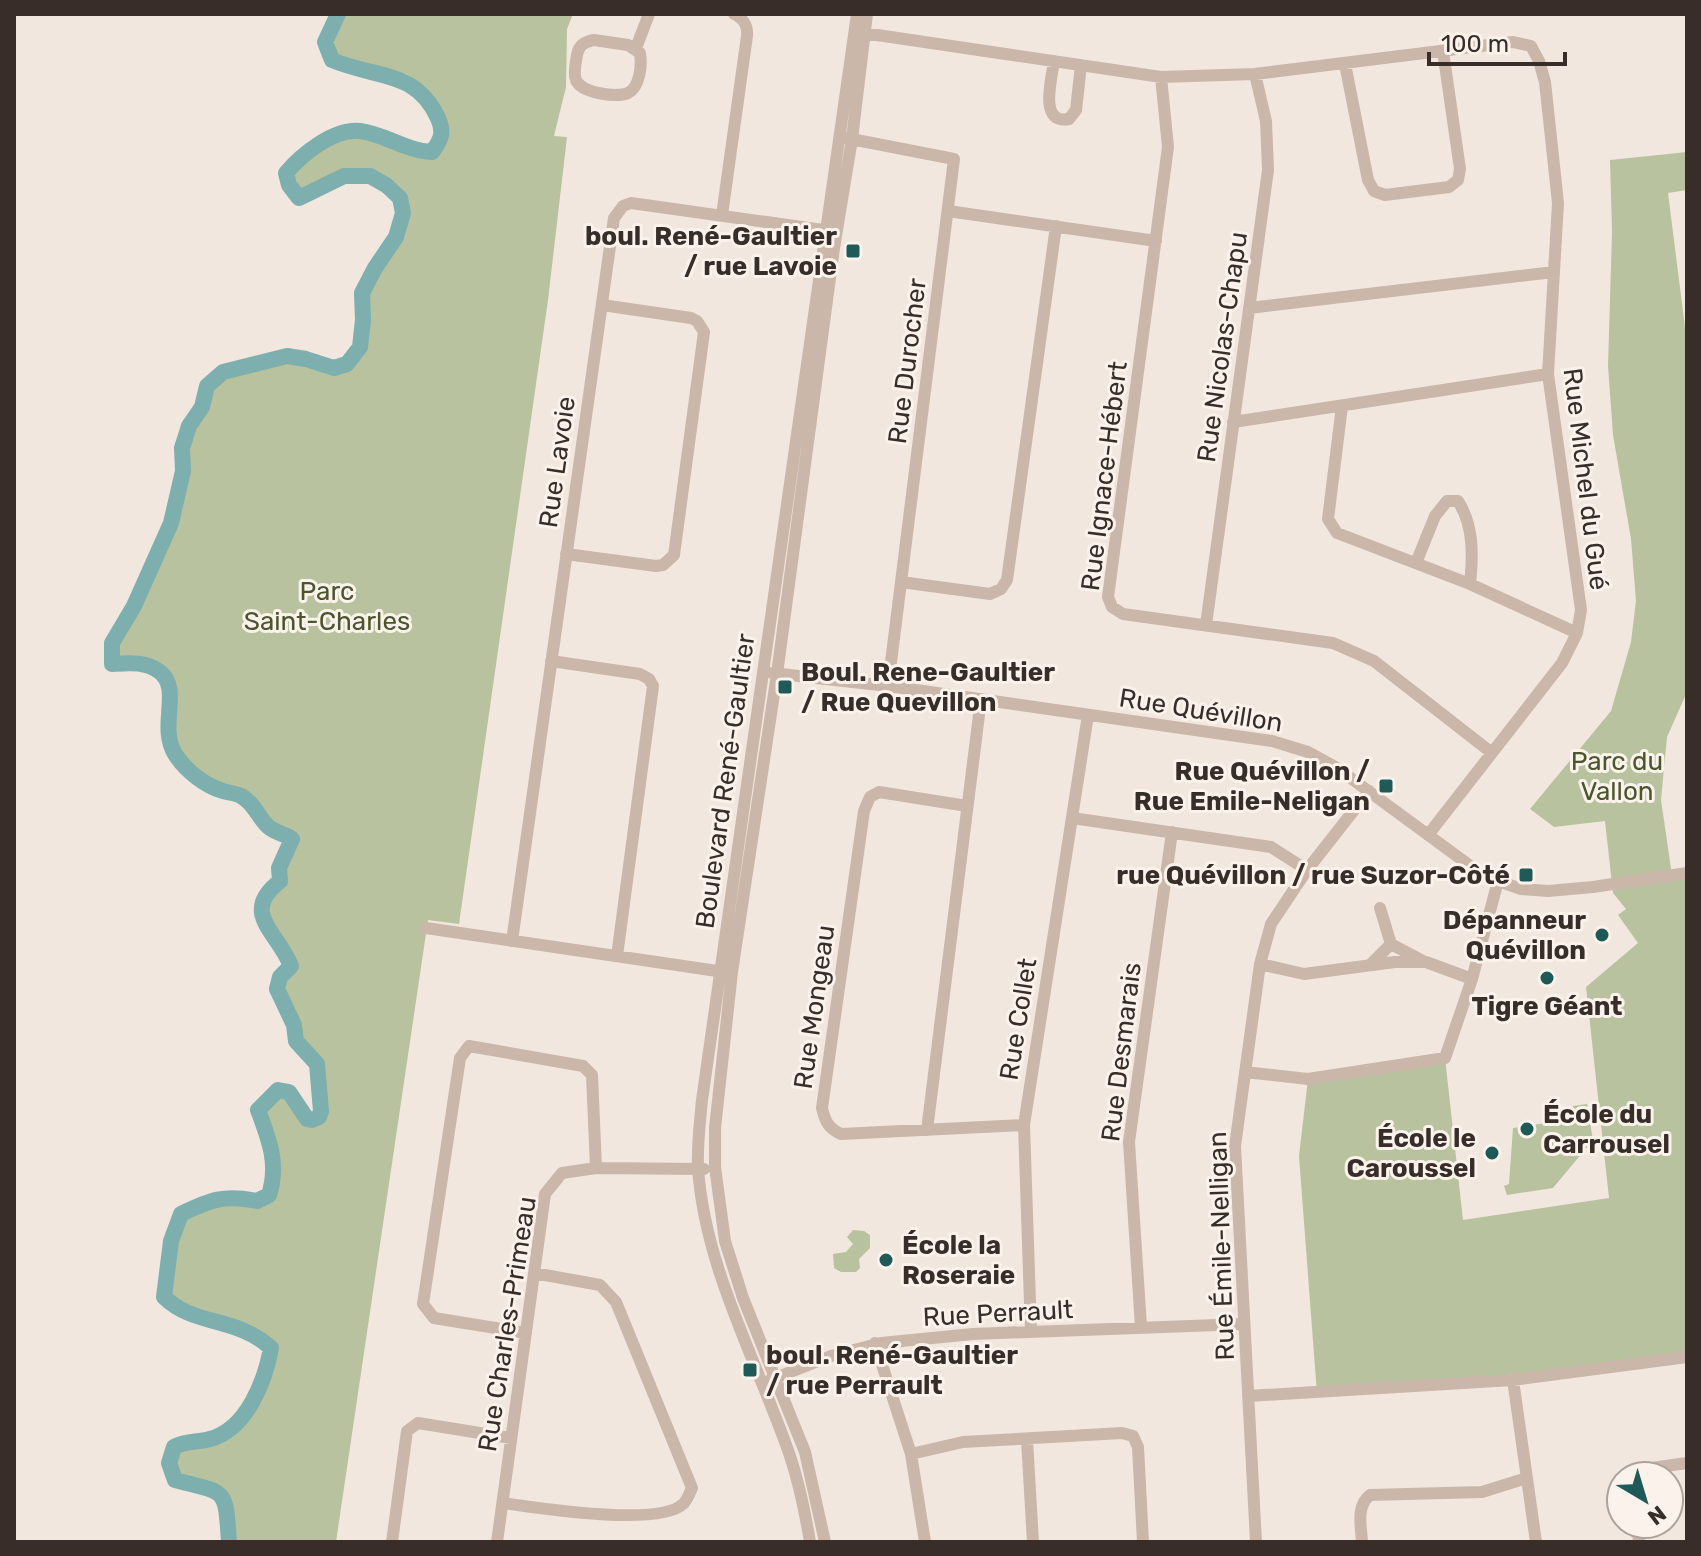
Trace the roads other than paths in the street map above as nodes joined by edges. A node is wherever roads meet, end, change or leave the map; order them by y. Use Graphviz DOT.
graph roads {
  1 [pos="649,14"];
  2 [pos="734,14"];
  3 [pos="857,14"];
  4 [pos="867,14"];
  5 [pos="859,32"];
  6 [pos="636,48"];
  7 [pos="1443,51"];
  8 [pos="1054,61"];
  9 [pos="1345,64"];
  10 [pos="1081,65"];
  11 [pos="1255,74"];
  12 [pos="1161,77"];
  13 [pos="846,138"];
  14 [pos="948,211"];
  15 [pos="722,215"];
  16 [pos="1056,226"];
  17 [pos="831,231"];
  18 [pos="1156,241"];
  19 [pos="1554,272"];
  20 [pos="602,305"];
  21 [pos="1249,308"];
  22 [pos="1548,374"];
  23 [pos="1342,406"];
  24 [pos="1233,422"];
  25 [pos="566,554"];
  26 [pos="1416,563"];
  27 [pos="901,582"];
  28 [pos="1470,584"];
  29 [pos="1206,625"];
  30 [pos="1577,633"];
  31 [pos="551,661"];
  32 [pos="763,672"];
  33 [pos="777,674"];
  34 [pos="888,686"];
  35 [pos="981,699"];
  36 [pos="1088,715"];
  37 [pos="1492,753"];
  38 [pos="1369,791"];
  39 [pos="967,806"];
  40 [pos="1072,818"];
  41 [pos="1172,832"];
  42 [pos="1428,835"];
  43 [pos="1307,870"];
  44 [pos="1687,873"];
  45 [pos="1498,881"];
  46 [pos="1380,908"];
  47 [pos="426,928"];
  48 [pos="512,941"];
  49 [pos="1391,944"];
  50 [pos="617,956"];
  51 [pos="1426,962"];
  52 [pos="1260,964"];
  53 [pos="1371,964"];
  54 [pos="726,972"];
  55 [pos="1472,979"];
  56 [pos="1245,1072"];
  57 [pos="1024,1125"];
  58 [pos="927,1130"];
  59 [pos="715,1167"];
  60 [pos="596,1168"];
  61 [pos="698,1170"];
  62 [pos="534,1273"];
  63 [pos="1244,1324"];
  64 [pos="1141,1327"];
  65 [pos="1031,1332"];
  66 [pos="526,1333"];
  67 [pos="875,1343"];
  68 [pos="1687,1357"];
  69 [pos="776,1377"];
  70 [pos="1513,1380"];
  71 [pos="762,1383"];
  72 [pos="1248,1396"];
  73 [pos="511,1438"];
  74 [pos="1027,1440"];
  75 [pos="911,1454"];
  76 [pos="1527,1478"];
  77 [pos="503,1503"];
  78 [pos="392,1542"];
  79 [pos="497,1542"];
  80 [pos="810,1542"];
  81 [pos="825,1542"];
  82 [pos="925,1542"];
  83 [pos="1033,1542"];
  84 [pos="1143,1542"];
  85 [pos="1256,1542"];
  86 [pos="1362,1542"];
  87 [pos="1536,1542"];
  1 -- 6 [label="street"];
  2 -- 15 [label="street"];
  3 -- 5 [label="street, Boulevard René-Gaultier"];
  4 -- 5 [label="street, Boulevard René-Gaultier"];
  5 -- 8 [label="street, Rue Michel du Gué"];
  5 -- 13 [label="street, Boulevard René-Gaultier"];
  6 -- 6 [label="street"];
  7 -- 9 [label="street, Rue Michel du Gué"];
  7 -- 9 [label="street"];
  7 -- 19 [label="street, Rue Michel du Gué"];
  8 -- 10 [label="street, Rue Michel du Gué"];
  8 -- 10 [label="street"];
  9 -- 11 [label="street, Rue Michel du Gué"];
  10 -- 12 [label="street, Rue Michel du Gué"];
  11 -- 12 [label="street, Rue Michel du Gué"];
  11 -- 21 [label="street, Rue Nicolas-Chapu"];
  12 -- 18 [label="street, Rue Ignace-Hébert"];
  13 -- 14 [label="street, Rue Durocher"];
  13 -- 17 [label="street, Boulevard René-Gaultier"];
  14 -- 16 [label="street"];
  14 -- 27 [label="street, Rue Durocher"];
  15 -- 17 [label="street, Rue Lavoie"];
  15 -- 20 [label="street, Rue Lavoie"];
  16 -- 18 [label="street"];
  16 -- 27 [label="street"];
  17 -- 32 [label="street, Boulevard René-Gaultier"];
  17 -- 33 [label="street, Boulevard René-Gaultier"];
  18 -- 29 [label="street, Rue Ignace-Hébert"];
  19 -- 21 [label="street"];
  19 -- 22 [label="street, Rue Michel du Gué"];
  20 -- 25 [label="street, Rue Lavoie"];
  20 -- 25 [label="street"];
  21 -- 24 [label="street, Rue Nicolas-Chapu"];
  22 -- 23 [label="street"];
  22 -- 30 [label="street, Rue Michel du Gué"];
  23 -- 24 [label="street"];
  23 -- 26 [label="street"];
  24 -- 29 [label="street, Rue Nicolas-Chapu"];
  25 -- 31 [label="street, Rue Lavoie"];
  26 -- 28 [label="street"];
  26 -- 28 [label="street"];
  27 -- 34 [label="street, Rue Durocher"];
  28 -- 30 [label="street"];
  29 -- 37 [label="street, Rue Ignace-Hébert"];
  30 -- 37 [label="street, Rue Michel du Gué"];
  31 -- 48 [label="street, Rue Lavoie"];
  31 -- 50 [label="street"];
  32 -- 33 [label="street, Rue Quévillon"];
  32 -- 54 [label="street, Boulevard René-Gaultier"];
  33 -- 34 [label="street, Rue Quévillon"];
  33 -- 54 [label="street, Boulevard René-Gaultier"];
  34 -- 35 [label="street, Rue Quévillon"];
  35 -- 36 [label="street, Rue Quévillon"];
  35 -- 39 [label="street"];
  36 -- 38 [label="street, Rue Quévillon"];
  36 -- 40 [label="street, Rue Collet"];
  37 -- 42 [label="street, Rue Michel du Gué"];
  38 -- 42 [label="street, Rue Quévillon"];
  38 -- 43 [label="street, Rue Émile-Nelligan"];
  39 -- 58 [label="street"];
  39 -- 58 [label="street, Rue Mongeau"];
  40 -- 41 [label="street"];
  40 -- 57 [label="street, Rue Collet"];
  41 -- 43 [label="street"];
  41 -- 64 [label="street, Rue Desmarais"];
  42 -- 45 [label="street, Rue Quévillon"];
  43 -- 52 [label="street, Rue Émile-Nelligan"];
  44 -- 45 [label="street, Rue Quévillon"];
  45 -- 55 [label="street"];
  46 -- 49 [label="street"];
  47 -- 48 [label="street"];
  48 -- 50 [label="street"];
  49 -- 51 [label="street"];
  49 -- 53 [label="street"];
  50 -- 54 [label="street"];
  51 -- 53 [label="street"];
  51 -- 55 [label="street"];
  52 -- 53 [label="street"];
  52 -- 56 [label="street, Rue Émile-Nelligan"];
  54 -- 59 [label="street, Boulevard René-Gaultier"];
  54 -- 61 [label="street, Boulevard René-Gaultier"];
  55 -- 56 [label="street"];
  56 -- 63 [label="street, Rue Émile-Nelligan"];
  57 -- 58 [label="street, Rue Mongeau"];
  57 -- 65 [label="street, Rue Collet"];
  59 -- 61 [label="street, Rue Charles-Primeau"];
  59 -- 69 [label="street, Boulevard René-Gaultier"];
  60 -- 61 [label="street, Rue Charles-Primeau"];
  60 -- 62 [label="street, Rue Charles-Primeau"];
  60 -- 66 [label="street"];
  61 -- 71 [label="street, Boulevard René-Gaultier"];
  62 -- 66 [label="street, Rue Charles-Primeau"];
  62 -- 77 [label="street"];
  63 -- 64 [label="street, Rue Perrault"];
  63 -- 72 [label="street, Rue Émile-Nelligan"];
  64 -- 65 [label="street, Rue Perrault"];
  65 -- 67 [label="street, Rue Perrault"];
  66 -- 73 [label="street, Rue Charles-Primeau"];
  67 -- 69 [label="street, Rue Perrault"];
  67 -- 75 [label="street"];
  68 -- 70 [label="street"];
  69 -- 71 [label="street, Rue Perrault"];
  69 -- 81 [label="street, Boulevard René-Gaultier"];
  70 -- 72 [label="street"];
  70 -- 76 [label="street"];
  71 -- 80 [label="street, Boulevard René-Gaultier"];
  72 -- 85 [label="street, Rue Émile-Nelligan"];
  73 -- 77 [label="street, Rue Charles-Primeau"];
  73 -- 78 [label="street"];
  74 -- 75 [label="street"];
  74 -- 83 [label="street"];
  74 -- 84 [label="street"];
  75 -- 82 [label="street"];
  76 -- 86 [label="street"];
  76 -- 87 [label="street"];
  77 -- 79 [label="street, Rue Charles-Primeau"];
}
